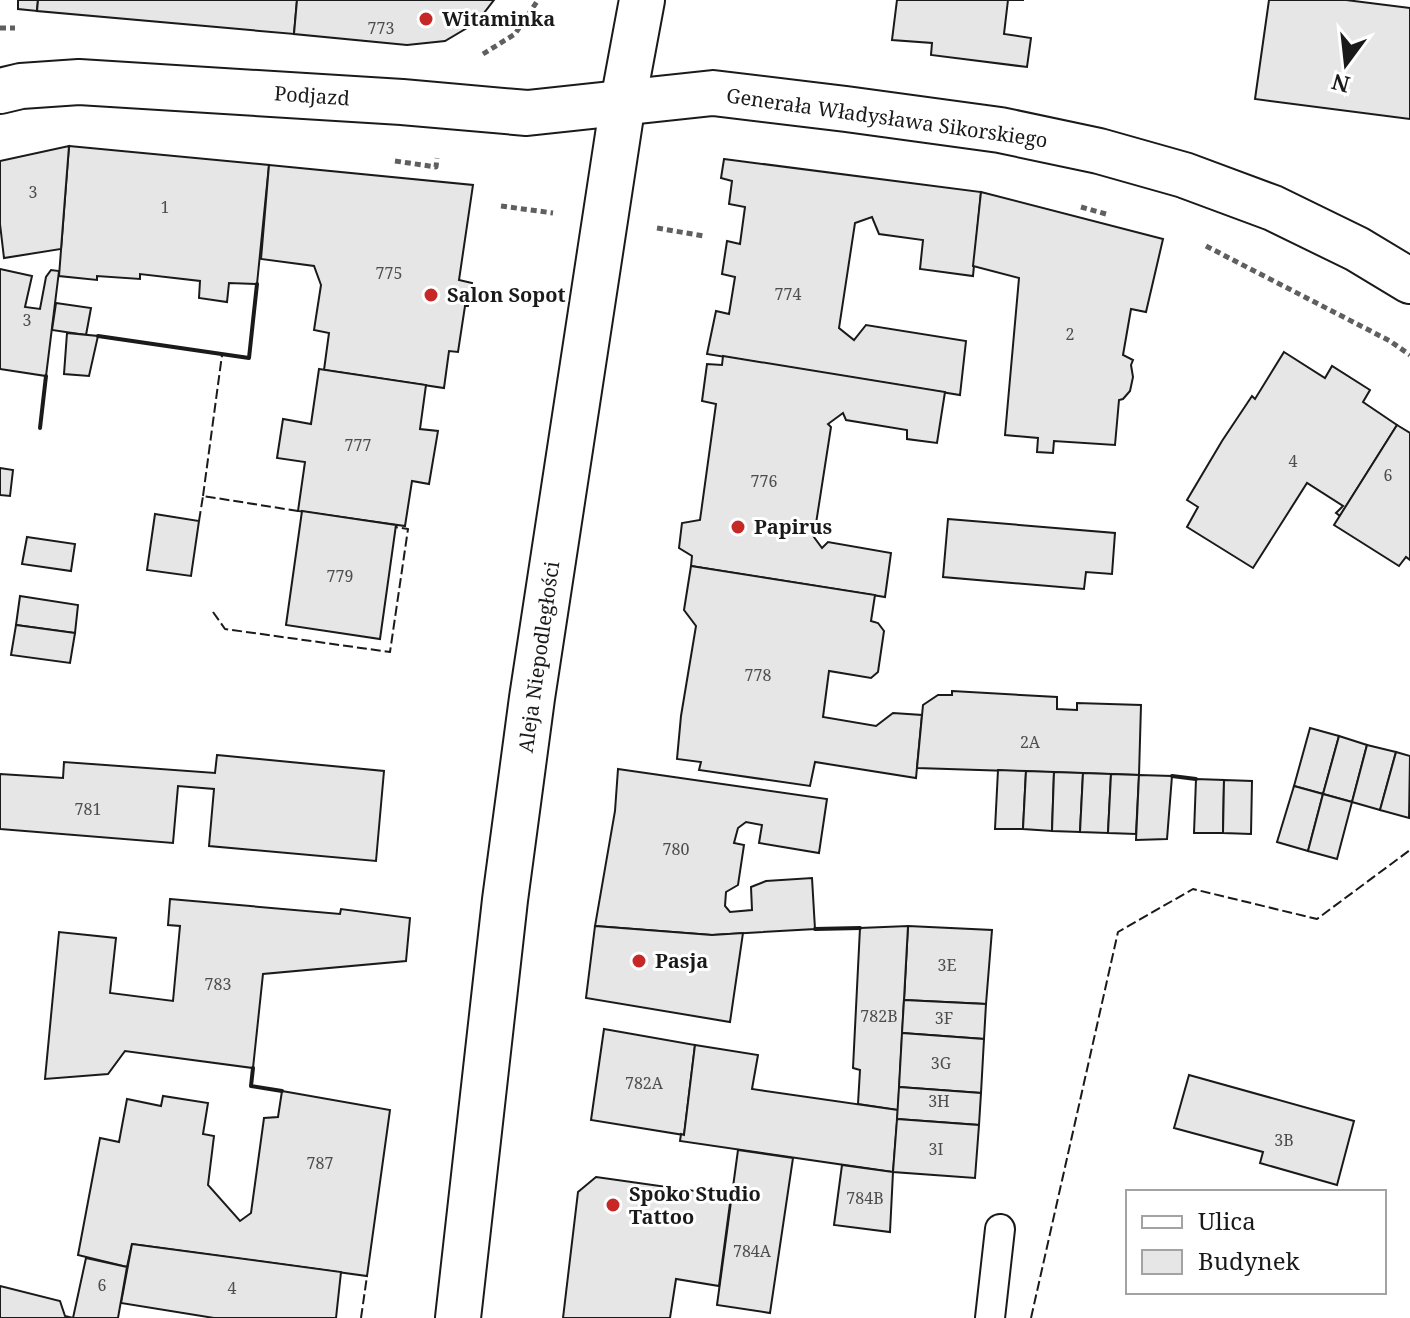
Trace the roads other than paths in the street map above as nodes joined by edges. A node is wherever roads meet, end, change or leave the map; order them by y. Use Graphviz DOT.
graph roads {
  1 [pos="642,0"];
  2 [pos="0,91"];
  3 [pos="623,102"];
  4 [pos="1410,281"];
  5 [pos="1000,1229"];
  6 [pos="458,1318"];
  7 [pos="990,1318"];
  1 -- 3 [label="street, Aleja Niepodległości"];
  2 -- 3 [label="street, Podjazd"];
  3 -- 4 [label="street, Generała Władysława Sikorskiego"];
  3 -- 6 [label="street, Aleja Niepodległości"];
  5 -- 7 [label="lane"];
}
